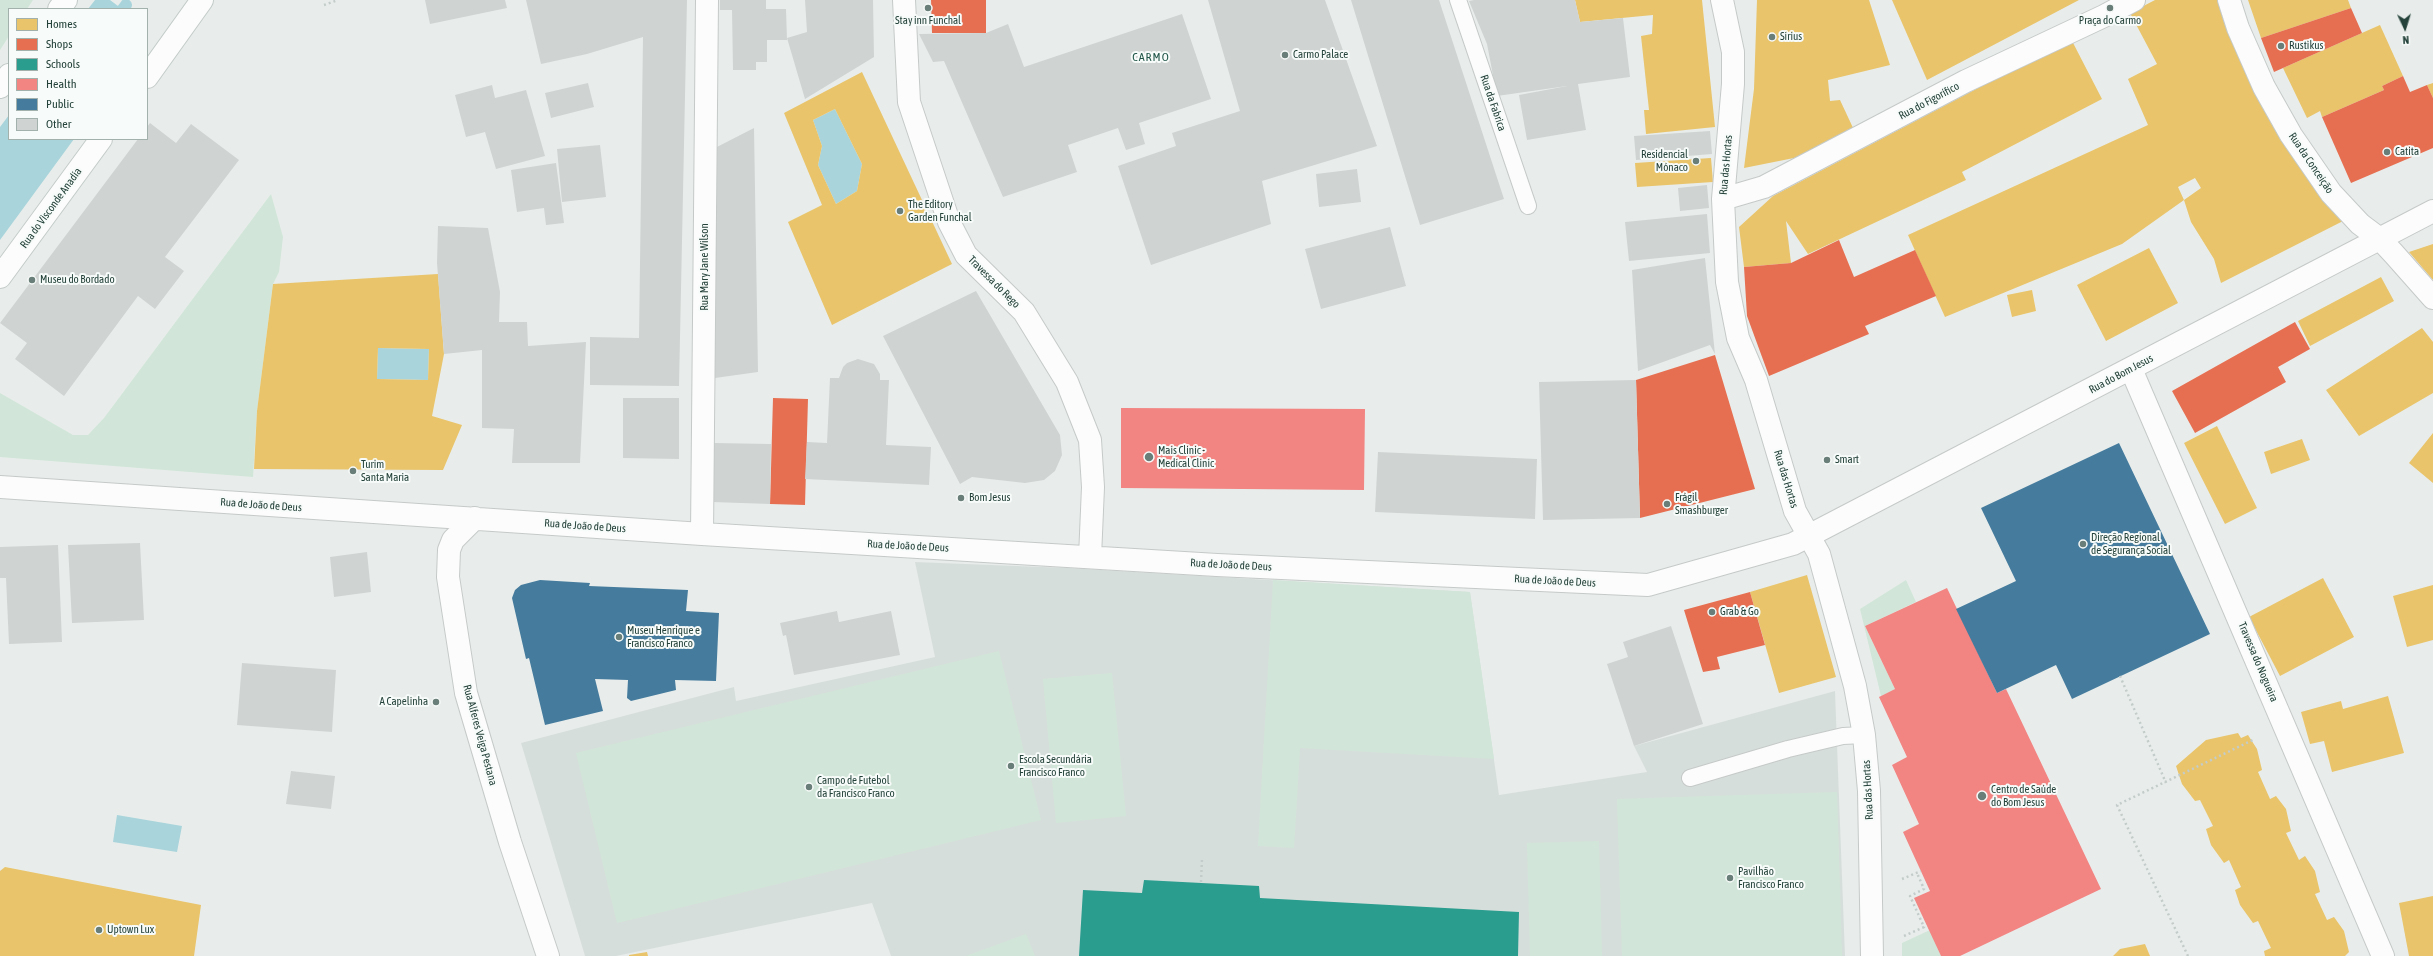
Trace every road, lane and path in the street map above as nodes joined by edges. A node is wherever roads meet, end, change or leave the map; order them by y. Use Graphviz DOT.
graph roads {
  1 [pos="66,0"];
  2 [pos="202,0"];
  3 [pos="338,0"];
  4 [pos="707,0"];
  5 [pos="904,0"];
  6 [pos="1458,0"];
  7 [pos="1722,0"];
  8 [pos="2134,0"];
  9 [pos="2229,0"];
  10 [pos="324,5"];
  11 [pos="60,8"];
  12 [pos="2101,8"];
  13 [pos="8,76"];
  14 [pos="148,76"];
  15 [pos="0,87"];
  16 [pos="100,140"];
  17 [pos="1723,199"];
  18 [pos="1528,206"];
  19 [pos="2433,211"];
  20 [pos="2380,239"];
  21 [pos="0,277"];
  22 [pos="2433,298"];
  23 [pos="2131,370"];
  24 [pos="0,487"];
  25 [pos="475,518"];
  26 [pos="702,534"];
  27 [pos="1809,536"];
  28 [pos="1090,557"];
  29 [pos="2120,676"];
  30 [pos="1864,735"];
  31 [pos="2253,740"];
  32 [pos="1690,778"];
  33 [pos="2166,783"];
  34 [pos="1202,859"];
  35 [pos="1921,871"];
  36 [pos="1917,873"];
  37 [pos="1907,877"];
  38 [pos="1201,882"];
  39 [pos="1899,939"];
  40 [pos="548,956"];
  41 [pos="1872,956"];
  42 [pos="2188,956"];
  43 [pos="2383,956"];
  1 -- 11 [label="street"];
  2 -- 14 [label="street"];
  3 -- 10 [label="path"];
  4 -- 26 [label="street, Rua Mary Jane Wilson"];
  5 -- 28 [label="street, Travessa do Rego"];
  6 -- 18 [label="lane, Rua da Fabrica"];
  7 -- 17 [label="street, Rua das Hortas"];
  8 -- 12 [label="street, Rua do Figorífico"];
  9 -- 20 [label="street, Rua da Conceição"];
  12 -- 17 [label="street, Rua do Figorífico"];
  13 -- 15 [label="street"];
  16 -- 21 [label="street, Rua do Visconde Anadia"];
  17 -- 27 [label="street, Rua das Hortas"];
  19 -- 20 [label="street, Rua do Bom Jesus"];
  20 -- 22 [label="street, Rua da Conceição"];
  20 -- 23 [label="street, Rua do Bom Jesus"];
  23 -- 27 [label="street, Rua do Bom Jesus"];
  23 -- 43 [label="street, Travessa do Nogueira"];
  24 -- 25 [label="street, Rua de João de Deus"];
  25 -- 26 [label="street, Rua de João de Deus"];
  25 -- 40 [label="street, Rua Alferes Veiga Pestana"];
  26 -- 28 [label="street, Rua de João de Deus"];
  27 -- 28 [label="street, Rua de João de Deus"];
  27 -- 30 [label="street, Rua das Hortas"];
  29 -- 33 [label="path"];
  30 -- 32 [label="lane"];
  30 -- 41 [label="street, Rua das Hortas"];
  31 -- 33 [label="path"];
  33 -- 42 [label="path"];
  34 -- 38 [label="path"];
  35 -- 36 [label="path"];
  36 -- 37 [label="path"];
  36 -- 39 [label="path"];
}
